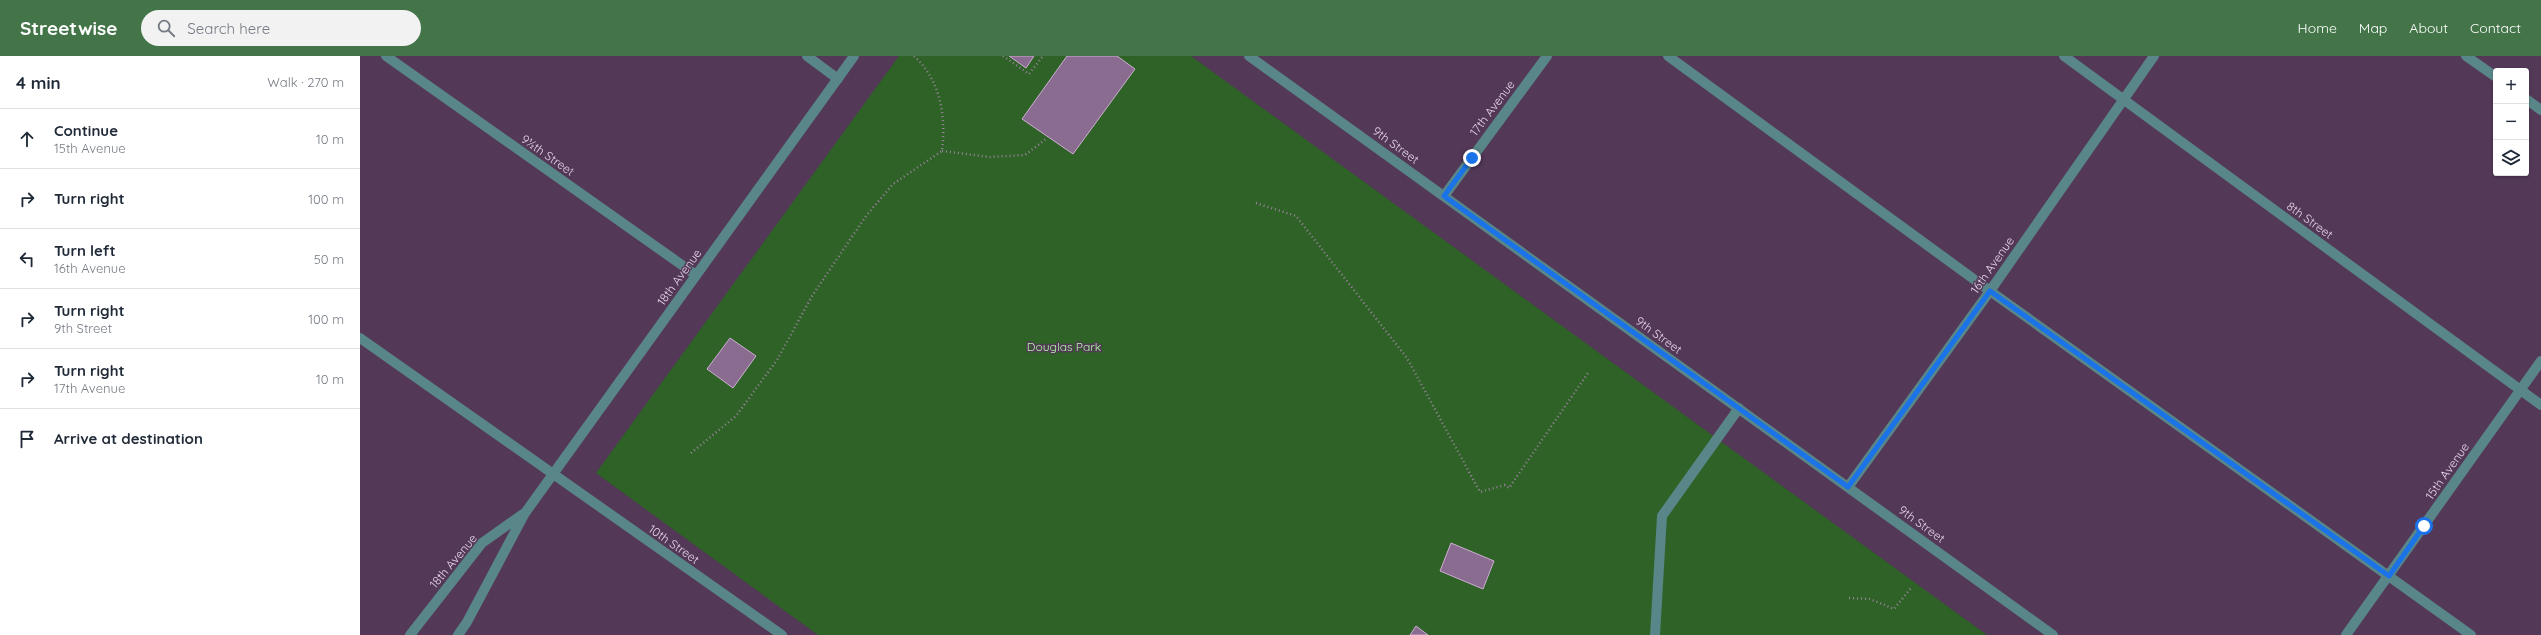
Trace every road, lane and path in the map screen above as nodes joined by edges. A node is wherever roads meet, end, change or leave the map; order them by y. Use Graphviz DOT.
graph roads {
  1 [pos="386,56"];
  2 [pos="807,56"];
  3 [pos="854,56"];
  4 [pos="914,56"];
  5 [pos="1004,56"];
  6 [pos="1043,56"];
  7 [pos="1250,56"];
  8 [pos="1547,56"];
  9 [pos="1668,56"];
  10 [pos="2064,56"];
  11 [pos="2154,56"];
  12 [pos="2466,56"];
  13 [pos="2493,75"];
  14 [pos="838,79"];
  15 [pos="2124,99"];
  16 [pos="2529,101"];
  17 [pos="2541,110"];
  18 [pos="1046,139"];
  19 [pos="942,151"];
  20 [pos="1444,196"];
  21 [pos="1256,204"];
  22 [pos="696,275"];
  23 [pos="1990,291"];
  24 [pos="360,338"];
  25 [pos="2541,360"];
  26 [pos="1588,373"];
  27 [pos="2520,390"];
  28 [pos="2541,405"];
  29 [pos="1739,408"];
  30 [pos="691,453"];
  31 [pos="552,474"];
  32 [pos="1848,487"];
  33 [pos="525,513"];
  34 [pos="2389,576"];
  35 [pos="1911,588"];
  36 [pos="1849,598"];
  37 [pos="410,635"];
  38 [pos="458,635"];
  39 [pos="782,635"];
  40 [pos="1655,635"];
  41 [pos="2053,635"];
  42 [pos="2346,635"];
  43 [pos="2471,635"];
  1 -- 22 [label="street, 9½th Street"];
  2 -- 14 [label="street"];
  3 -- 14 [label="street, 18th Avenue"];
  4 -- 19 [label="path"];
  5 -- 6 [label="path"];
  7 -- 20 [label="street, 9th Street"];
  8 -- 20 [label="street, 17th Avenue"];
  9 -- 23 [label="street"];
  10 -- 15 [label="street, 8th Street"];
  11 -- 15 [label="street, 16th Avenue"];
  12 -- 13 [label="street"];
  14 -- 22 [label="street, 18th Avenue"];
  15 -- 23 [label="street, 16th Avenue"];
  15 -- 27 [label="street, 8th Street"];
  16 -- 17 [label="street"];
  18 -- 19 [label="path"];
  19 -- 30 [label="path"];
  20 -- 29 [label="street, 9th Street"];
  21 -- 26 [label="path"];
  22 -- 31 [label="street, 18th Avenue"];
  23 -- 32 [label="street, 16th Avenue"];
  23 -- 34 [label="street"];
  24 -- 31 [label="street, 10th Street"];
  25 -- 27 [label="street, 15th Avenue"];
  27 -- 28 [label="street, 8th Street"];
  27 -- 34 [label="street, 15th Avenue"];
  29 -- 32 [label="street, 9th Street"];
  29 -- 40 [label="street"];
  31 -- 33 [label="street, 18th Avenue"];
  31 -- 39 [label="street, 10th Street"];
  32 -- 41 [label="street, 9th Street"];
  33 -- 37 [label="street, 18th Avenue"];
  33 -- 38 [label="street, 18th Avenue"];
  34 -- 42 [label="street, 15th Avenue"];
  34 -- 43 [label="street"];
  35 -- 36 [label="path"];
}
